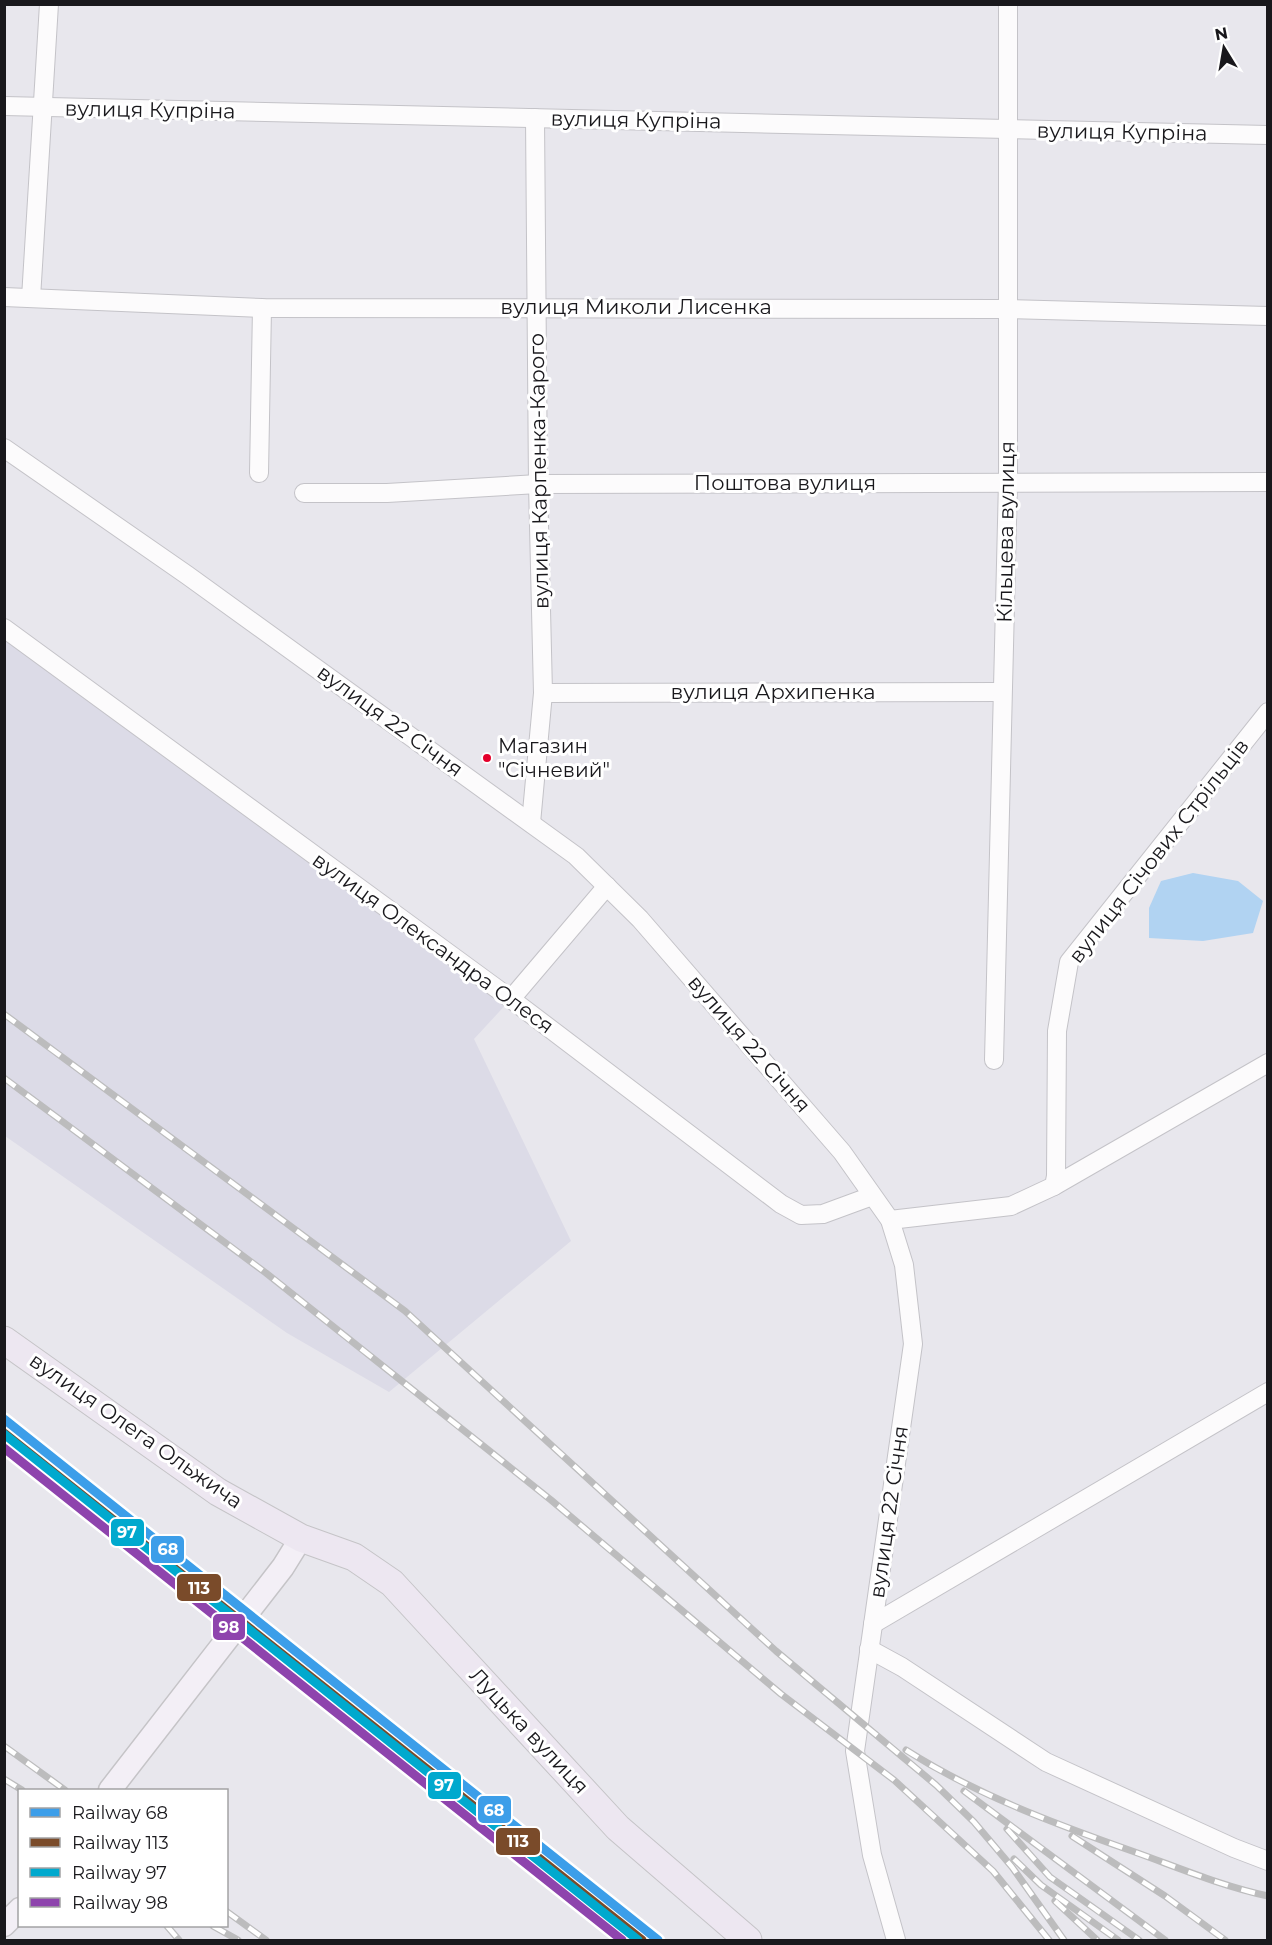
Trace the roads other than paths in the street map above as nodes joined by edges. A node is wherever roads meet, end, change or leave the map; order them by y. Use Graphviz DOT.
graph roads {
  1 [pos="49,4"];
  2 [pos="1008,4"];
  3 [pos="4,106"];
  4 [pos="41,108"];
  5 [pos="536,118"];
  6 [pos="1010,129"];
  7 [pos="1268,135"];
  8 [pos="4,297"];
  9 [pos="31,298"];
  10 [pos="537,306"];
  11 [pos="262,308"];
  12 [pos="1010,309"];
  13 [pos="1268,316"];
  14 [pos="4,448"];
  15 [pos="259,473"];
  16 [pos="1008,481"];
  17 [pos="1268,482"];
  18 [pos="538,484"];
  19 [pos="304,493"];
  20 [pos="4,628"];
  21 [pos="1002,692"];
  22 [pos="543,693"];
  23 [pos="1268,712"];
  24 [pos="531,823"];
  25 [pos="607,886"];
  26 [pos="511,999"];
  27 [pos="994,1060"];
  28 [pos="1268,1063"];
  29 [pos="1054,1186"];
  30 [pos="872,1196"];
  31 [pos="890,1220"];
  32 [pos="4,1340"];
  33 [pos="1268,1392"];
  34 [pos="301,1538"];
  35 [pos="873,1624"];
  36 [pos="869,1649"];
  37 [pos="112,1789"];
  38 [pos="1268,1861"];
  39 [pos="18,1911"];
  40 [pos="4,1925"];
  41 [pos="748,1941"];
  42 [pos="896,1941"];
  1 -- 4 [label="street"];
  2 -- 6 [label="street, Кільцева вулиця"];
  3 -- 4 [label="street, вулиця Купріна"];
  4 -- 5 [label="street, вулиця Купріна"];
  4 -- 9 [label="street"];
  5 -- 6 [label="street, вулиця Купріна"];
  5 -- 10 [label="street, вулиця Карпенка-Карого"];
  6 -- 7 [label="street, вулиця Купріна"];
  6 -- 12 [label="street, Кільцева вулиця"];
  8 -- 9 [label="street, вулиця Миколи Лисенка"];
  9 -- 11 [label="street, вулиця Миколи Лисенка"];
  10 -- 11 [label="street, вулиця Миколи Лисенка"];
  10 -- 12 [label="street, вулиця Миколи Лисенка"];
  10 -- 18 [label="street, вулиця Карпенка-Карого"];
  11 -- 15 [label="street"];
  12 -- 13 [label="street, вулиця Миколи Лисенка"];
  12 -- 16 [label="street, Кільцева вулиця"];
  14 -- 24 [label="street, вулиця 22 Січня"];
  16 -- 17 [label="street, Поштова вулиця"];
  16 -- 18 [label="street, Поштова вулиця"];
  16 -- 21 [label="street, Кільцева вулиця"];
  18 -- 19 [label="street, Поштова вулиця"];
  18 -- 22 [label="street, вулиця Карпенка-Карого"];
  20 -- 26 [label="street, вулиця Олександра Олеся"];
  21 -- 22 [label="street, вулиця Архипенка"];
  21 -- 27 [label="street, Кільцева вулиця"];
  22 -- 24 [label="street, вулиця Карпенка-Карого"];
  23 -- 29 [label="street, вулиця Січових Стрільців"];
  24 -- 25 [label="street, вулиця 22 Січня"];
  25 -- 26 [label="street"];
  25 -- 30 [label="street, вулиця 22 Січня"];
  26 -- 30 [label="street, вулиця Олександра Олеся"];
  28 -- 29 [label="street"];
  29 -- 31 [label="street"];
  30 -- 31 [label="street, вулиця 22 Січня"];
  31 -- 35 [label="street, вулиця 22 Січня"];
  32 -- 34 [label="highway, вулиця Олега Ольжича"];
  33 -- 35 [label="street"];
  34 -- 37 [label="main road"];
  34 -- 41 [label="highway, Луцька вулиця"];
  35 -- 36 [label="street, вулиця 22 Січня"];
  36 -- 38 [label="street"];
  36 -- 42 [label="street, вулиця 22 Січня"];
  39 -- 40 [label="main road"];
}
